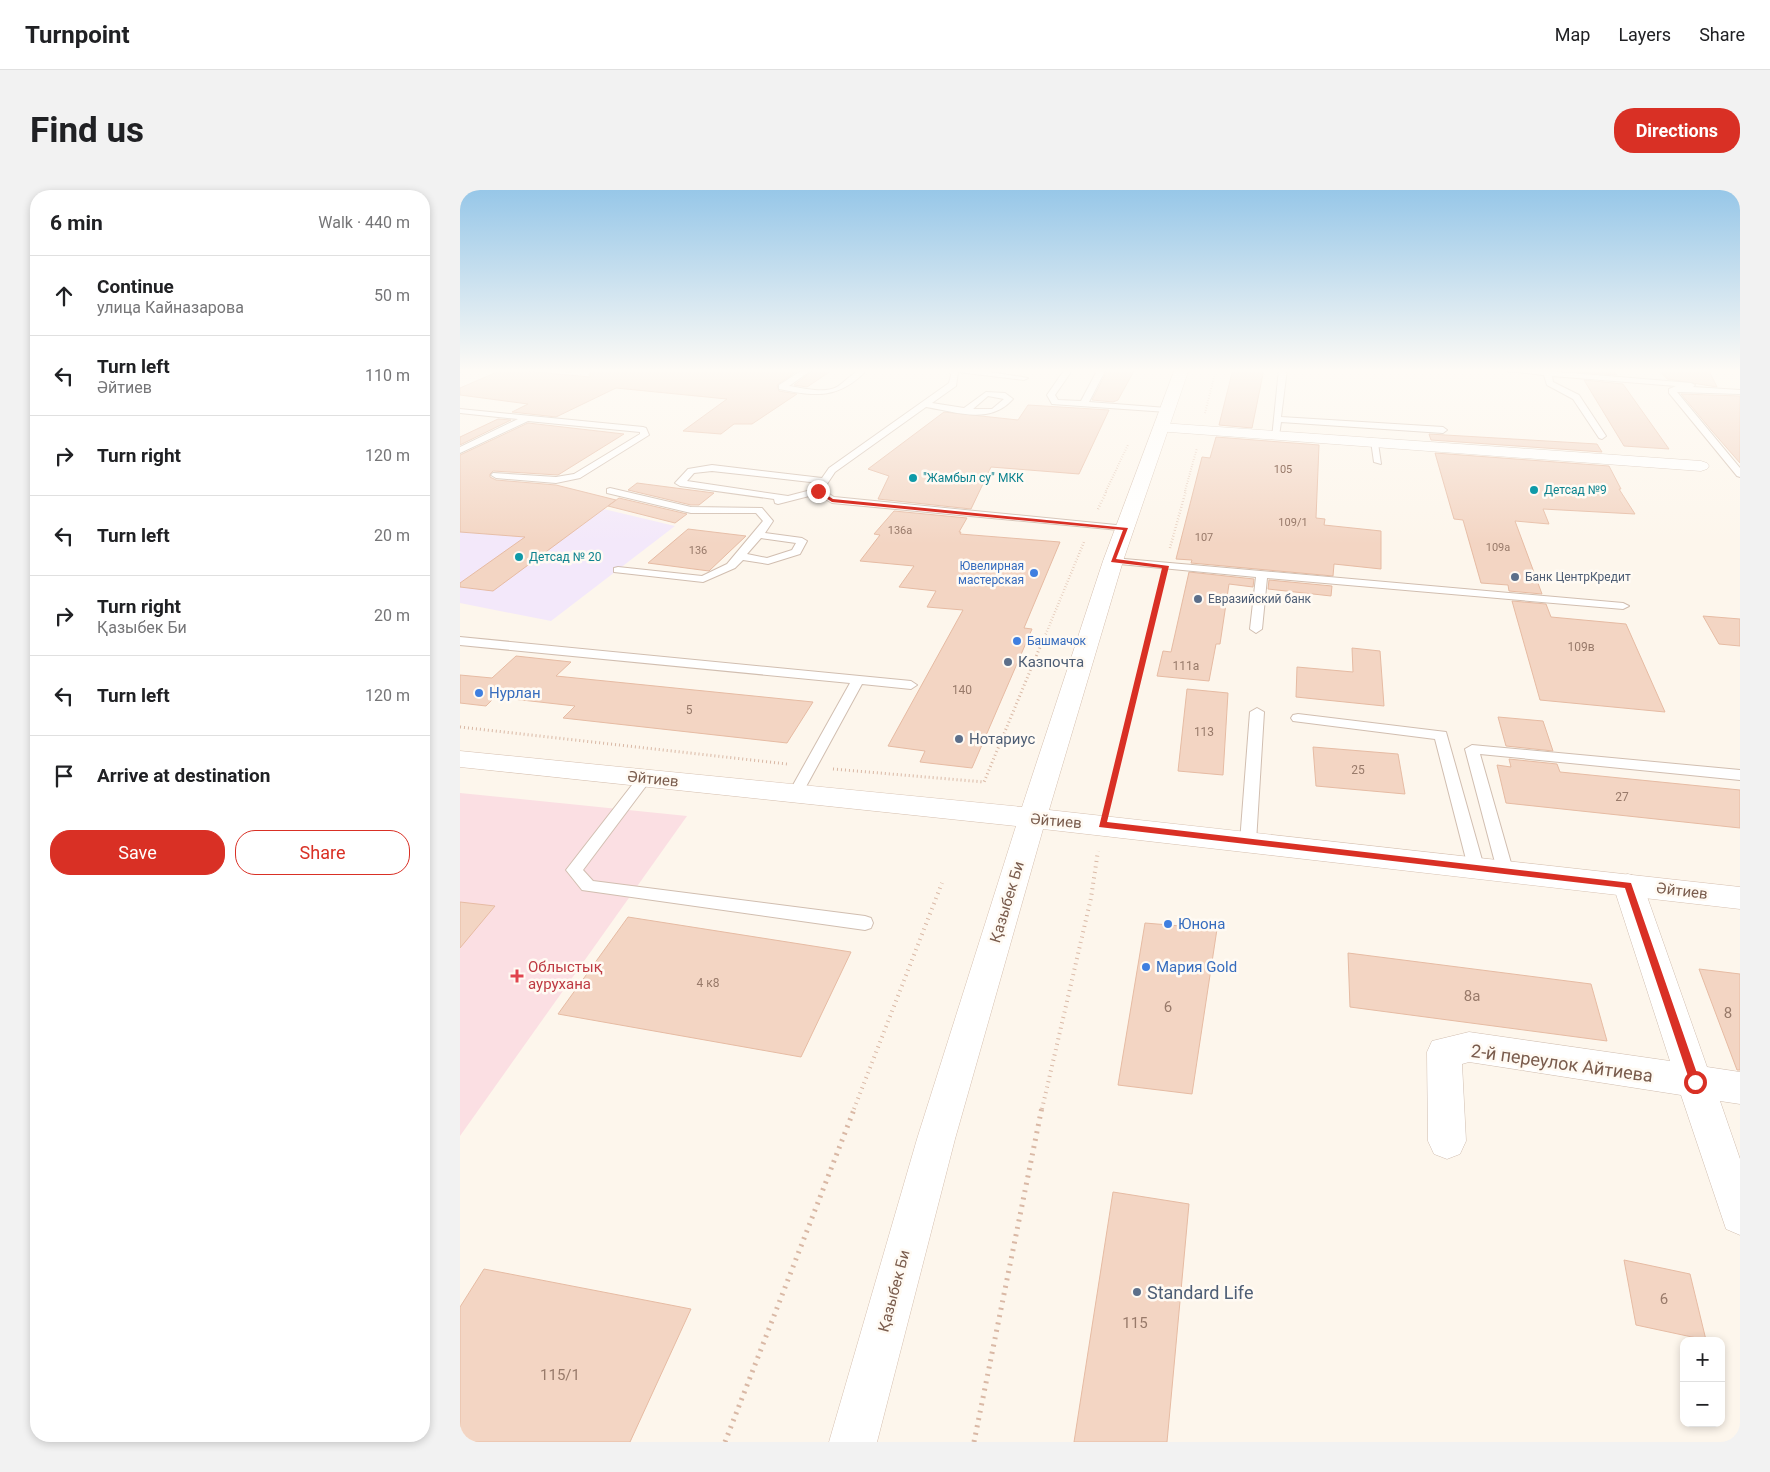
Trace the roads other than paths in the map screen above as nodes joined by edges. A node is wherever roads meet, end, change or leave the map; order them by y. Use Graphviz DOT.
graph roads {
  1 [pos="507,427"];
  2 [pos="618,427"];
  3 [pos="893,427"];
  4 [pos="1161,427"];
  5 [pos="1192,427"];
  6 [pos="1276,427"];
  7 [pos="1407,427"];
  8 [pos="1596,427"];
  9 [pos="1702,427"];
  10 [pos="1443,430"];
  11 [pos="1275,436"];
  12 [pos="1602,436"];
  13 [pos="1374,443"];
  14 [pos="460,450"];
  15 [pos="1378,462"];
  16 [pos="1701,466"];
  17 [pos="753,474"];
  18 [pos="1740,474"];
  19 [pos="496,475"];
  20 [pos="823,481"];
  21 [pos="610,491"];
  22 [pos="818,491"];
  23 [pos="744,493"];
  24 [pos="786,498"];
  25 [pos="759,510"];
  26 [pos="1126,529"];
  27 [pos="759,535"];
  28 [pos="740,556"];
  29 [pos="1113,561"];
  30 [pos="618,570"];
  31 [pos="1262,576"];
  32 [pos="1623,606"];
  33 [pos="1256,629"];
  34 [pos="460,641"];
  35 [pos="858,680"];
  36 [pos="911,685"];
  37 [pos="1257,712"];
  38 [pos="1298,718"];
  39 [pos="460,759"];
  40 [pos="1740,775"];
  41 [pos="644,778"];
  42 [pos="795,794"];
  43 [pos="1032,819"];
  44 [pos="1248,842"];
  45 [pos="1476,867"];
  46 [pos="1505,870"];
  47 [pos="1628,885"];
  48 [pos="1740,898"];
  49 [pos="865,924"];
  50 [pos="1695,1082"];
  51 [pos="1740,1088"];
  52 [pos="1447,1141"];
  53 [pos="1740,1215"];
  54 [pos="853,1442"];
  1 -- 14 [label="lane"];
  2 -- 19 [label="lane"];
  3 -- 20 [label="lane"];
  4 -- 26 [label="street, Қазыбек Би"];
  5 -- 11 [label="street"];
  6 -- 11 [label="lane"];
  7 -- 10 [label="lane"];
  8 -- 12 [label="lane"];
  9 -- 18 [label="lane"];
  11 -- 13 [label="street"];
  13 -- 15 [label="lane"];
  13 -- 16 [label="street"];
  17 -- 20 [label="lane"];
  17 -- 23 [label="lane"];
  17 -- 23 [label="lane"];
  20 -- 22 [label="lane"];
  21 -- 25 [label="lane"];
  22 -- 24 [label="lane"];
  22 -- 26 [label="lane"];
  23 -- 24 [label="lane"];
  24 -- 25 [label="lane"];
  25 -- 27 [label="lane"];
  26 -- 29 [label="street, Қазыбек Би"];
  27 -- 28 [label="lane"];
  27 -- 28 [label="lane"];
  28 -- 30 [label="lane"];
  29 -- 31 [label="lane"];
  29 -- 43 [label="street, Қазыбек Би"];
  31 -- 32 [label="lane"];
  31 -- 33 [label="lane"];
  34 -- 35 [label="lane"];
  35 -- 36 [label="lane"];
  35 -- 42 [label="lane"];
  37 -- 44 [label="lane"];
  38 -- 45 [label="lane"];
  39 -- 41 [label="street, Әйтиев"];
  40 -- 46 [label="lane"];
  41 -- 42 [label="street, Әйтиев"];
  41 -- 49 [label="lane"];
  42 -- 43 [label="street, Әйтиев"];
  43 -- 44 [label="street, Әйтиев"];
  43 -- 54 [label="street, Қазыбек Би"];
  44 -- 45 [label="street, Әйтиев"];
  45 -- 46 [label="street, Әйтиев"];
  46 -- 47 [label="street, Әйтиев"];
  47 -- 48 [label="street, Әйтиев"];
  47 -- 50 [label="street"];
  50 -- 51 [label="street, 2-й переулок Айтиева"];
  50 -- 52 [label="street, 2-й переулок Айтиева"];
  50 -- 53 [label="street"];
}
